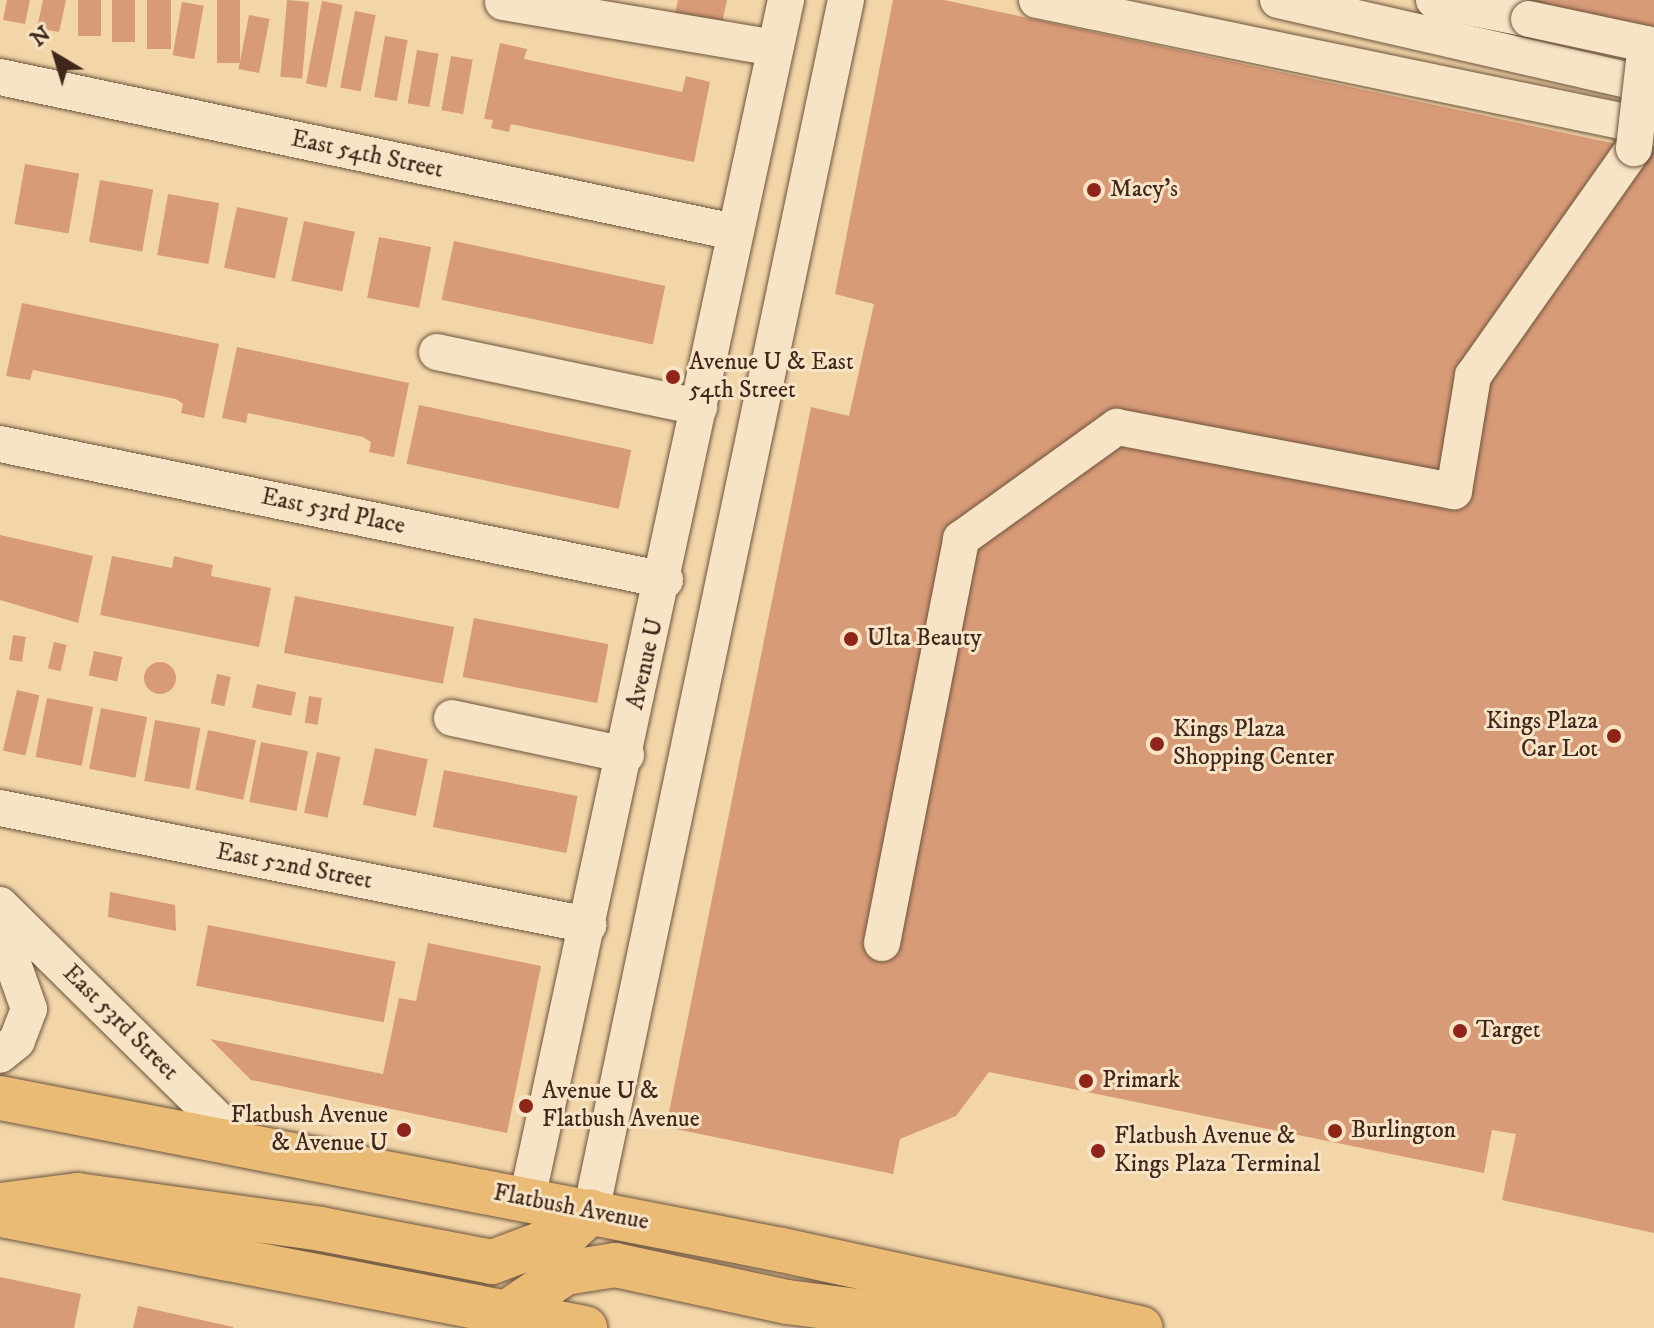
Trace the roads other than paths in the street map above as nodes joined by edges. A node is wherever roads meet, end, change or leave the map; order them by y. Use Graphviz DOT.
graph roads {
  1 [pos="786,0"];
  2 [pos="846,0"];
  3 [pos="1037,0"];
  4 [pos="1278,0"];
  5 [pos="1434,0"];
  6 [pos="503,2"];
  7 [pos="775,48"];
  8 [pos="1594,73"];
  9 [pos="0,77"];
  10 [pos="1654,86"];
  11 [pos="1654,96"];
  12 [pos="1644,138"];
  13 [pos="734,232"];
  14 [pos="437,352"];
  15 [pos="699,407"];
  16 [pos="0,444"];
  17 [pos="665,580"];
  18 [pos="452,718"];
  19 [pos="626,755"];
  20 [pos="0,808"];
  21 [pos="0,905"];
  22 [pos="588,925"];
  23 [pos="0,927"];
  24 [pos="882,943"];
  25 [pos="0,1055"];
  26 [pos="0,1098"];
  27 [pos="239,1141"];
  28 [pos="527,1199"];
  29 [pos="0,1205"];
  30 [pos="591,1212"];
  31 [pos="0,1215"];
  32 [pos="518,1256"];
  33 [pos="579,1268"];
  34 [pos="1079,1314"];
  35 [pos="507,1320"];
  36 [pos="573,1327"];
  37 [pos="1141,1328"];
  1 -- 7 [label="street, Avenue U"];
  2 -- 30 [label="street"];
  3 -- 12 [label="street"];
  4 -- 8 [label="street"];
  5 -- 12 [label="street, bridge"];
  6 -- 7 [label="street"];
  7 -- 13 [label="street, Avenue U"];
  8 -- 10 [label="street"];
  8 -- 11 [label="street"];
  9 -- 13 [label="street, East 54th Street"];
  12 -- 24 [label="street"];
  13 -- 15 [label="street, Avenue U"];
  14 -- 15 [label="street"];
  15 -- 17 [label="street, Avenue U"];
  16 -- 17 [label="street, East 53rd Place"];
  17 -- 19 [label="street, Avenue U"];
  18 -- 19 [label="street"];
  19 -- 22 [label="street, Avenue U"];
  20 -- 22 [label="street, East 52nd Street"];
  21 -- 27 [label="street, East 53rd Street"];
  22 -- 28 [label="street, Avenue U"];
  23 -- 25 [label="street, East 53rd Street"];
  26 -- 27 [label="main road, Flatbush Avenue"];
  27 -- 28 [label="main road, Flatbush Avenue"];
  28 -- 30 [label="main road, Flatbush Avenue"];
  28 -- 32 [label="main road, Avenue U"];
  29 -- 32 [label="main road"];
  30 -- 32 [label="main road"];
  30 -- 33 [label="main road"];
  30 -- 34 [label="main road, Flatbush Avenue"];
  31 -- 35 [label="main road"];
  32 -- 35 [label="main road, Avenue U"];
  33 -- 34 [label="main road"];
  33 -- 35 [label="main road"];
  33 -- 36 [label="main road"];
  34 -- 37 [label="main road, Flatbush Avenue"];
  35 -- 36 [label="main road"];
}
